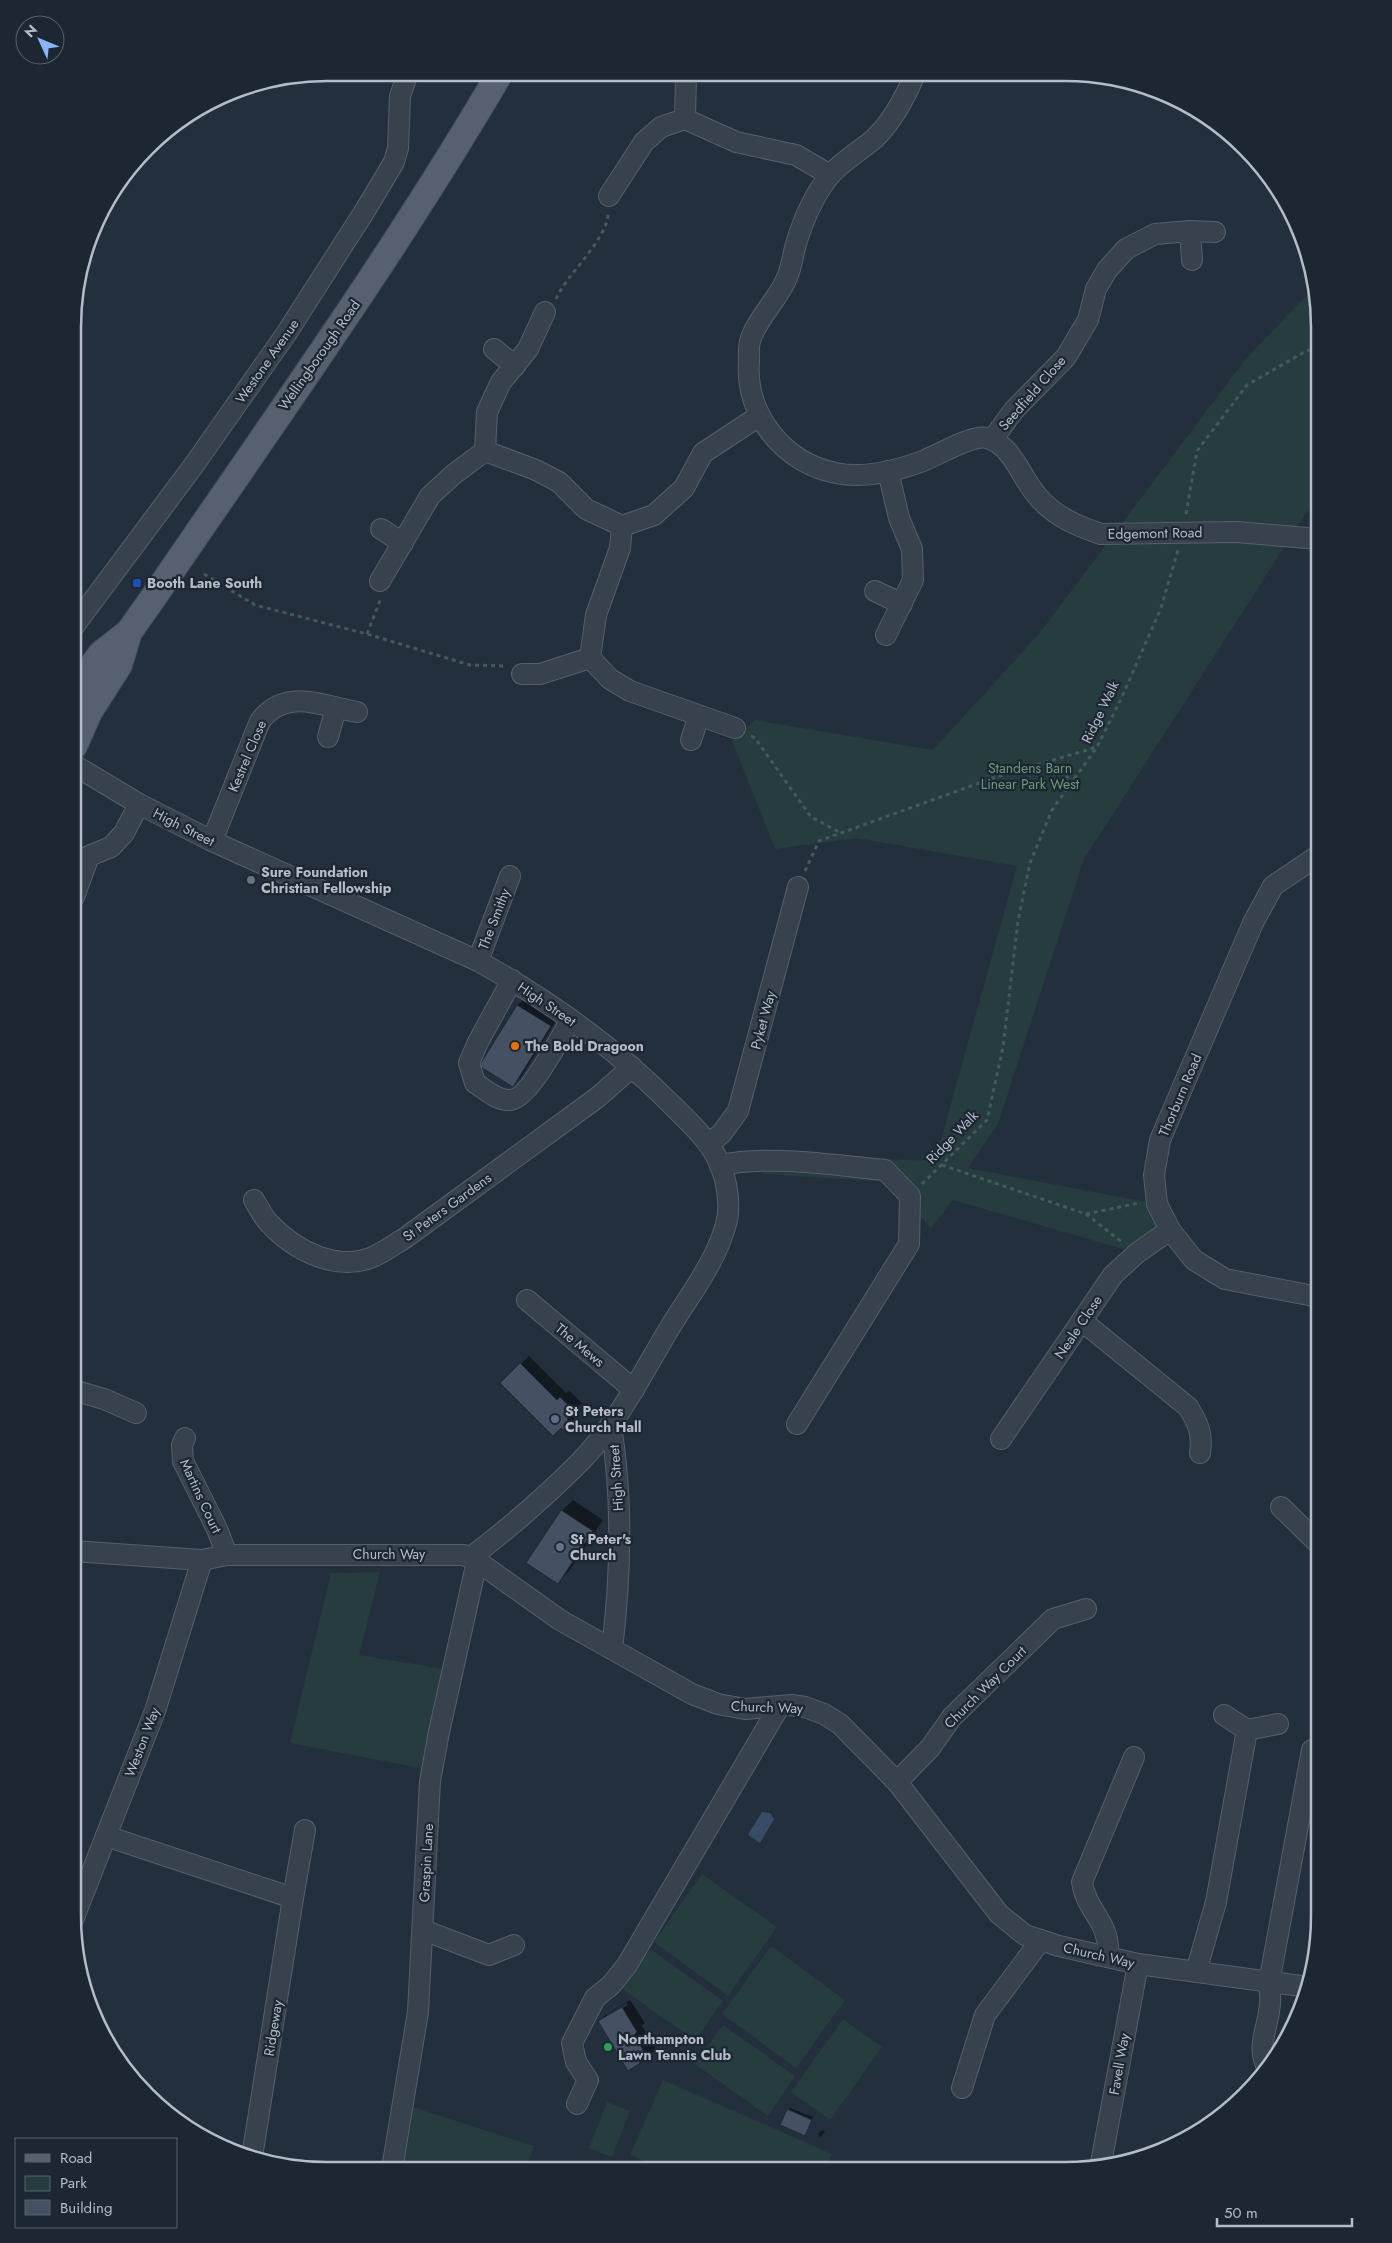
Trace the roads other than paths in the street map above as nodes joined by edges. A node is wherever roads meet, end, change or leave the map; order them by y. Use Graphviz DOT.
graph roads {
  1 [pos="405,81"];
  2 [pos="495,81"];
  3 [pos="686,81"];
  4 [pos="911,81"];
  5 [pos="685,119"];
  6 [pos="830,175"];
  7 [pos="609,196"];
  8 [pos="1190,231"];
  9 [pos="1215,232"];
  10 [pos="1192,260"];
  11 [pos="545,312"];
  12 [pos="494,349"];
  13 [pos="515,366"];
  14 [pos="759,416"];
  15 [pos="992,440"];
  16 [pos="485,451"];
  17 [pos="888,471"];
  18 [pos="622,526"];
  19 [pos="381,529"];
  20 [pos="1311,538"];
  21 [pos="403,543"];
  22 [pos="380,581"];
  23 [pos="875,591"];
  24 [pos="902,604"];
  25 [pos="81,617"];
  26 [pos="129,632"];
  27 [pos="886,635"];
  28 [pos="590,658"];
  29 [pos="522,674"];
  30 [pos="81,681"];
  31 [pos="336,708"];
  32 [pos="357,712"];
  33 [pos="699,716"];
  34 [pos="81,717"];
  35 [pos="735,728"];
  36 [pos="328,737"];
  37 [pos="691,740"];
  38 [pos="81,769"];
  39 [pos="139,804"];
  40 [pos="212,841"];
  41 [pos="1311,859"];
  42 [pos="510,876"];
  43 [pos="81,878"];
  44 [pos="798,887"];
  45 [pos="478,961"];
  46 [pos="512,980"];
  47 [pos="571,1020"];
  48 [pos="632,1067"];
  49 [pos="709,1144"];
  50 [pos="720,1165"];
  51 [pos="254,1200"];
  52 [pos="1170,1230"];
  53 [pos="1311,1295"];
  54 [pos="527,1300"];
  55 [pos="1082,1321"];
  56 [pos="634,1390"];
  57 [pos="81,1392"];
  58 [pos="136,1413"];
  59 [pos="797,1424"];
  60 [pos="611,1426"];
  61 [pos="184,1438"];
  62 [pos="1001,1439"];
  63 [pos="1200,1453"];
  64 [pos="1281,1507"];
  65 [pos="1311,1536"];
  66 [pos="81,1551"];
  67 [pos="227,1555"];
  68 [pos="474,1559"];
  69 [pos="202,1560"];
  70 [pos="1086,1609"];
  71 [pos="612,1649"];
  72 [pos="779,1707"];
  73 [pos="1224,1715"];
  74 [pos="1278,1724"];
  75 [pos="1247,1730"];
  76 [pos="1311,1755"];
  77 [pos="1134,1757"];
  78 [pos="897,1782"];
  79 [pos="305,1830"];
  80 [pos="106,1836"];
  81 [pos="293,1898"];
  82 [pos="81,1900"];
  83 [pos="423,1930"];
  84 [pos="1041,1940"];
  85 [pos="514,1945"];
  86 [pos="1108,1958"];
  87 [pos="1138,1964"];
  88 [pos="1196,1972"];
  89 [pos="1269,1983"];
  90 [pos="1300,1986"];
  91 [pos="1264,2060"];
  92 [pos="962,2088"];
  93 [pos="577,2104"];
  94 [pos="253,2150"];
  95 [pos="1102,2159"];
  96 [pos="393,2162"];
  1 -- 25 [label="street, Westone Avenue"];
  2 -- 26 [label="main road, Wellingborough Road"];
  3 -- 5 [label="street"];
  4 -- 6 [label="street"];
  5 -- 6 [label="street"];
  5 -- 7 [label="street"];
  6 -- 14 [label="street"];
  8 -- 9 [label="street, Seedfield Close"];
  8 -- 10 [label="street"];
  8 -- 15 [label="street, Seedfield Close"];
  11 -- 13 [label="street"];
  12 -- 13 [label="street"];
  13 -- 16 [label="street"];
  14 -- 17 [label="street"];
  14 -- 18 [label="street"];
  15 -- 17 [label="street"];
  15 -- 20 [label="street, Edgemont Road"];
  16 -- 18 [label="street"];
  16 -- 21 [label="street"];
  17 -- 24 [label="street"];
  18 -- 28 [label="street"];
  19 -- 21 [label="street"];
  21 -- 22 [label="street"];
  23 -- 24 [label="street"];
  24 -- 27 [label="street"];
  26 -- 30 [label="main road, Wellingborough Road"];
  26 -- 34 [label="main road, Wellingborough Road"];
  28 -- 29 [label="street"];
  28 -- 33 [label="street"];
  31 -- 32 [label="street, Kestrel Close"];
  31 -- 36 [label="street"];
  31 -- 40 [label="street, Kestrel Close"];
  33 -- 35 [label="street"];
  33 -- 37 [label="street"];
  38 -- 39 [label="street, High Street"];
  39 -- 40 [label="street, High Street"];
  39 -- 43 [label="street"];
  40 -- 45 [label="street, High Street"];
  41 -- 52 [label="street, Thorburn Road"];
  42 -- 45 [label="street, The Smithy"];
  44 -- 49 [label="street, Pyket Way"];
  45 -- 46 [label="street, High Street"];
  46 -- 47 [label="street, High Street"];
  46 -- 47 [label="street"];
  47 -- 48 [label="street, High Street"];
  48 -- 49 [label="street, High Street"];
  48 -- 51 [label="street, St Peters Gardens"];
  49 -- 50 [label="street, High Street"];
  50 -- 56 [label="street, High Street"];
  50 -- 59 [label="street"];
  52 -- 53 [label="street, Thorburn Road"];
  52 -- 55 [label="street, Neale Close"];
  54 -- 56 [label="street, The Mews"];
  55 -- 62 [label="street, Neale Close"];
  55 -- 63 [label="street"];
  56 -- 60 [label="street, High Street"];
  57 -- 58 [label="street"];
  60 -- 68 [label="street, High Street"];
  60 -- 71 [label="street, High Street"];
  61 -- 67 [label="street, Martins Court"];
  64 -- 65 [label="street"];
  66 -- 69 [label="street, Church Way"];
  67 -- 68 [label="street, Church Way"];
  67 -- 69 [label="street, Church Way"];
  68 -- 71 [label="street, Church Way"];
  68 -- 83 [label="street, Graspin Lane"];
  69 -- 80 [label="street, Weston Way"];
  70 -- 78 [label="street, Church Way Court"];
  71 -- 72 [label="street, Church Way"];
  72 -- 78 [label="street, Church Way"];
  72 -- 93 [label="street"];
  73 -- 75 [label="street"];
  74 -- 75 [label="street"];
  75 -- 88 [label="street"];
  76 -- 89 [label="street"];
  77 -- 86 [label="street"];
  78 -- 84 [label="street, Church Way"];
  79 -- 81 [label="street, Ridgeway"];
  80 -- 81 [label="street"];
  80 -- 82 [label="street, Weston Way"];
  81 -- 94 [label="street, Ridgeway"];
  83 -- 85 [label="street"];
  83 -- 96 [label="street, Graspin Lane"];
  84 -- 86 [label="street, Church Way"];
  84 -- 92 [label="street"];
  86 -- 87 [label="street, Church Way"];
  87 -- 88 [label="street, Church Way"];
  87 -- 95 [label="street, Favell Way"];
  88 -- 89 [label="street, Church Way"];
  89 -- 90 [label="street, Church Way"];
  89 -- 91 [label="street"];
}
